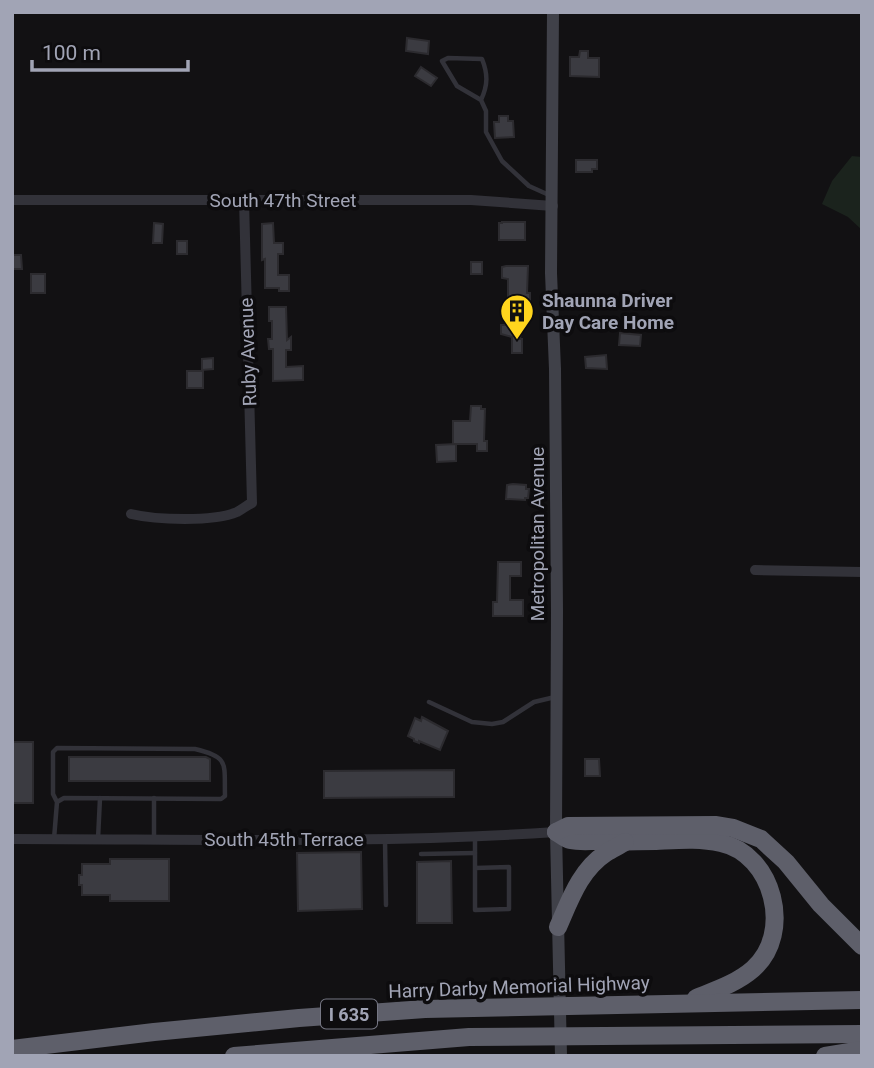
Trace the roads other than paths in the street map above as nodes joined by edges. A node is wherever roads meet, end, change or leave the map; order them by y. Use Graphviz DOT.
graph roads {
  1 [pos="554,12"];
  2 [pos="481,100"];
  3 [pos="12,200"];
  4 [pos="244,200"];
  5 [pos="553,201"];
  6 [pos="131,514"];
  7 [pos="755,570"];
  8 [pos="862,572"];
  9 [pos="556,696"];
  10 [pos="429,702"];
  11 [pos="100,798"];
  12 [pos="154,798"];
  13 [pos="57,802"];
  14 [pos="556,832"];
  15 [pos="475,838"];
  16 [pos="12,839"];
  17 [pos="54,839"];
  18 [pos="98,839"];
  19 [pos="154,839"];
  20 [pos="385,839"];
  21 [pos="626,842"];
  22 [pos="475,853"];
  23 [pos="421,854"];
  24 [pos="475,868"];
  25 [pos="386,905"];
  26 [pos="558,927"];
  27 [pos="862,946"];
  28 [pos="862,1000"];
  29 [pos="687,1003"];
  30 [pos="862,1034"];
  31 [pos="12,1049"];
  32 [pos="862,1050"];
  33 [pos="234,1056"];
  34 [pos="561,1056"];
  35 [pos="825,1056"];
  1 -- 5 [label="main road, Metropolitan Avenue"];
  2 -- 2 [label="lane"];
  2 -- 5 [label="lane"];
  3 -- 4 [label="street, South 47th Street"];
  4 -- 5 [label="street, South 47th Street"];
  4 -- 6 [label="street, Ruby Avenue"];
  5 -- 9 [label="main road, Metropolitan Avenue"];
  7 -- 8 [label="street"];
  9 -- 10 [label="lane"];
  9 -- 14 [label="main road, Metropolitan Avenue"];
  11 -- 12 [label="lane"];
  11 -- 13 [label="lane"];
  11 -- 18 [label="lane"];
  12 -- 13 [label="lane"];
  12 -- 19 [label="lane"];
  13 -- 17 [label="lane"];
  14 -- 15 [label="street, South 45th Terrace"];
  14 -- 21 [label="highway"];
  14 -- 26 [label="main road, Metropolitan Avenue"];
  14 -- 27 [label="highway"];
  15 -- 20 [label="street, South 45th Terrace"];
  15 -- 22 [label="lane"];
  16 -- 17 [label="street, South 45th Terrace"];
  17 -- 18 [label="street, South 45th Terrace"];
  18 -- 19 [label="street, South 45th Terrace"];
  19 -- 20 [label="street, South 45th Terrace"];
  20 -- 25 [label="lane"];
  21 -- 26 [label="highway"];
  21 -- 29 [label="highway"];
  22 -- 23 [label="lane"];
  22 -- 24 [label="lane"];
  24 -- 24 [label="lane"];
  26 -- 34 [label="main road, Metropolitan Avenue"];
  28 -- 29 [label="highway, Harry Darby Memorial Highway / I 635"];
  29 -- 31 [label="highway, Harry Darby Memorial Highway / I 635"];
  30 -- 33 [label="highway, I 635"];
  32 -- 35 [label="highway"];
}
